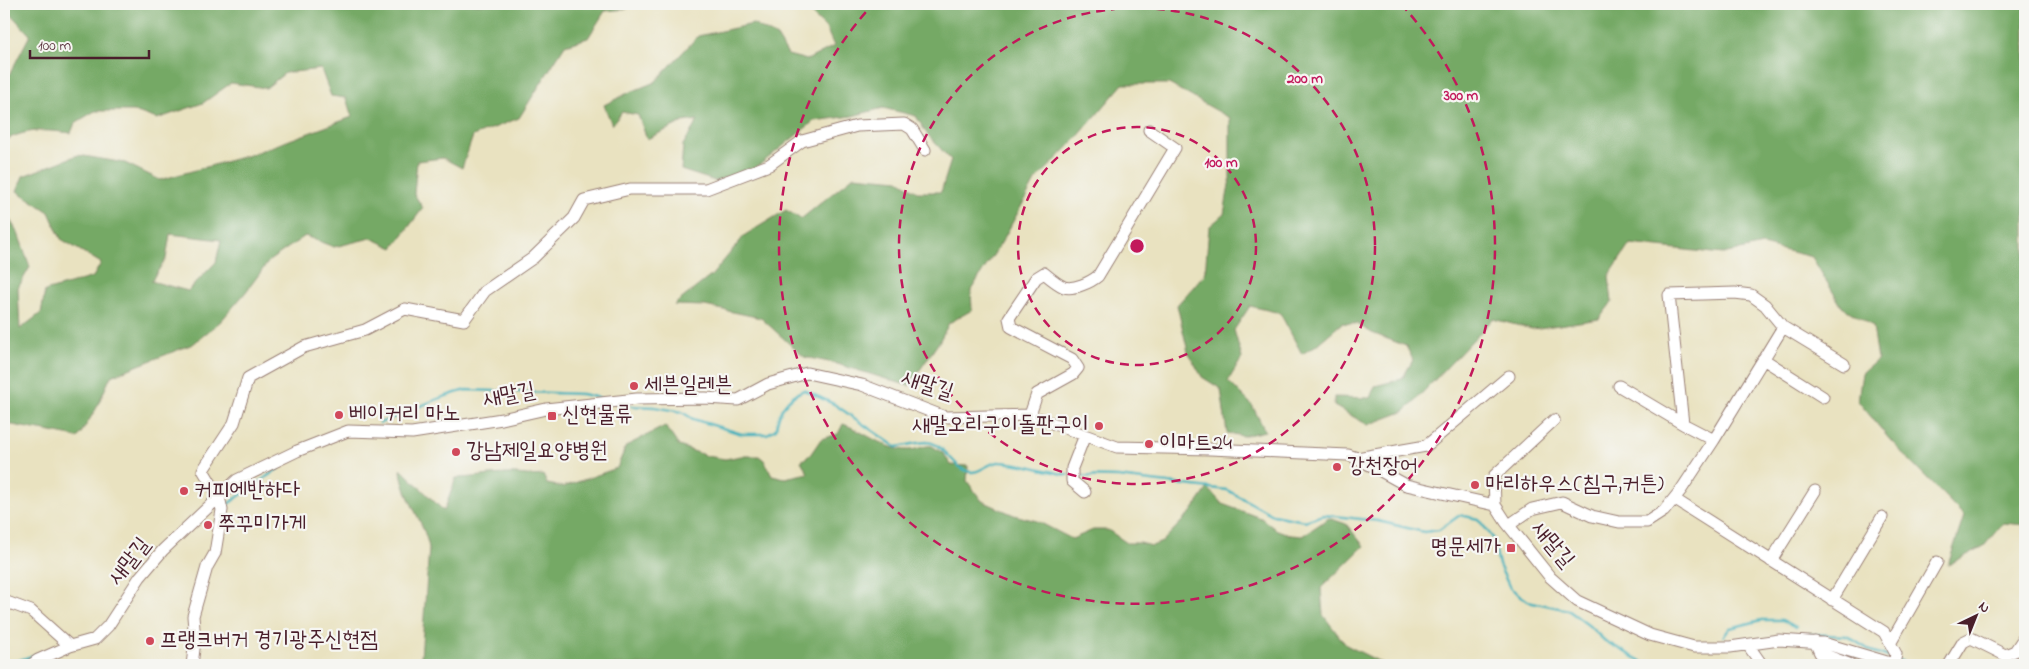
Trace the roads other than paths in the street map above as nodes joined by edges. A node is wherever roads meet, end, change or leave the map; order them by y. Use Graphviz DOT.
graph roads {
  1 [pos="1149,130"];
  2 [pos="925,150"];
  3 [pos="1783,327"];
  4 [pos="1762,359"];
  5 [pos="1844,364"];
  6 [pos="1509,376"];
  7 [pos="1619,386"];
  8 [pos="1823,397"];
  9 [pos="1030,415"];
  10 [pos="1554,420"];
  11 [pos="1683,424"];
  12 [pos="1084,435"];
  13 [pos="1714,440"];
  14 [pos="1357,458"];
  15 [pos="1815,491"];
  16 [pos="1085,492"];
  17 [pos="219,497"];
  18 [pos="1674,499"];
  19 [pos="1495,505"];
  20 [pos="1882,517"];
  21 [pos="1509,525"];
  22 [pos="1772,561"];
  23 [pos="1937,562"];
  24 [pos="1832,600"];
  25 [pos="4,601"];
  26 [pos="2025,636"];
  27 [pos="1815,642"];
  28 [pos="1891,642"];
  29 [pos="1748,645"];
  30 [pos="70,646"];
  31 [pos="1895,662"];
  32 [pos="31,665"];
  33 [pos="192,665"];
  34 [pos="1762,665"];
  35 [pos="1851,665"];
  36 [pos="1949,665"];
  1 -- 9 [label="street"];
  2 -- 17 [label="street"];
  3 -- 4 [label="street"];
  3 -- 5 [label="street"];
  3 -- 11 [label="street"];
  4 -- 8 [label="street"];
  4 -- 13 [label="street"];
  6 -- 14 [label="street"];
  7 -- 11 [label="street"];
  9 -- 12 [label="street, 새말길"];
  9 -- 17 [label="street, 새말길"];
  10 -- 19 [label="street"];
  11 -- 13 [label="street"];
  12 -- 14 [label="street, 새말길"];
  12 -- 16 [label="street"];
  13 -- 18 [label="street"];
  14 -- 19 [label="street, 새말길"];
  15 -- 22 [label="street"];
  17 -- 30 [label="street, 새말길"];
  17 -- 33 [label="street"];
  18 -- 21 [label="street"];
  18 -- 22 [label="street"];
  19 -- 21 [label="street, 새말길"];
  20 -- 24 [label="street"];
  21 -- 29 [label="street, 새말길"];
  22 -- 24 [label="street"];
  23 -- 28 [label="street"];
  24 -- 28 [label="street"];
  25 -- 30 [label="street"];
  26 -- 36 [label="street"];
  27 -- 29 [label="street, 새말길"];
  27 -- 31 [label="street, 새말길"];
  27 -- 35 [label="street"];
  28 -- 31 [label="street"];
  29 -- 34 [label="street"];
  30 -- 32 [label="street, 새말길"];
}
